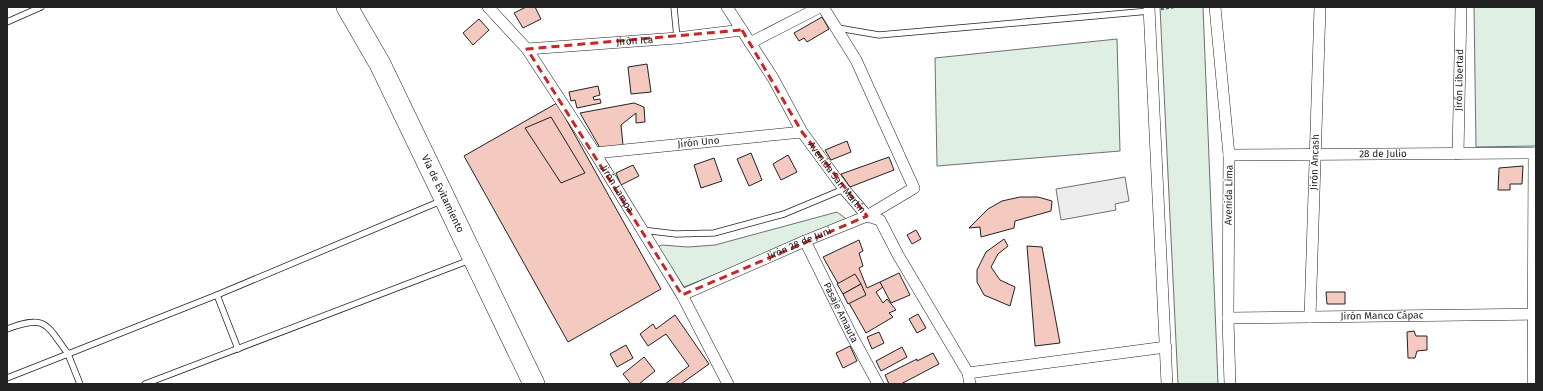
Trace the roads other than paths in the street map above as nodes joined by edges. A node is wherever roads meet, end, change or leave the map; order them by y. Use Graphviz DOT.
graph roads {
  1 [pos="41,7"];
  2 [pos="347,7"];
  3 [pos="488,7"];
  4 [pos="674,7"];
  5 [pos="727,7"];
  6 [pos="820,7"];
  7 [pos="823,7"];
  8 [pos="1215,7"];
  9 [pos="1320,7"];
  10 [pos="1461,7"];
  11 [pos="1150,9"];
  12 [pos="7,22"];
  13 [pos="836,28"];
  14 [pos="742,30"];
  15 [pos="677,38"];
  16 [pos="750,43"];
  17 [pos="527,49"];
  18 [pos="802,132"];
  19 [pos="595,153"];
  20 [pos="1535,153"];
  21 [pos="1458,154"];
  22 [pos="1229,155"];
  23 [pos="1316,155"];
  24 [pos="844,189"];
  25 [pos="445,199"];
  26 [pos="867,216"];
  27 [pos="642,230"];
  28 [pos="805,241"];
  29 [pos="474,259"];
  30 [pos="217,295"];
  31 [pos="682,295"];
  32 [pos="1535,314"];
  33 [pos="1310,317"];
  34 [pos="1228,318"];
  35 [pos="7,329"];
  36 [pos="1166,347"];
  37 [pos="238,349"];
  38 [pos="68,354"];
  39 [pos="7,378"];
  40 [pos="969,378"];
  41 [pos="535,383"];
  42 [pos="80,384"];
  43 [pos="145,384"];
  44 [pos="728,384"];
  45 [pos="878,384"];
  46 [pos="1167,384"];
  47 [pos="1230,384"];
  48 [pos="1532,384"];
  1 -- 12 [label="lane"];
  2 -- 25 [label="highway, Vía de Evitamiento"];
  3 -- 17 [label="street, Jirón Lampa"];
  4 -- 15 [label="lane"];
  5 -- 14 [label="street, Avenida San Martín"];
  6 -- 16 [label="street"];
  7 -- 13 [label="street"];
  8 -- 22 [label="street, Avenida Lima"];
  9 -- 23 [label="street, Jirón Ancash"];
  10 -- 21 [label="street, Jirón Libertad"];
  11 -- 13 [label="lane"];
  11 -- 36 [label="street"];
  13 -- 26 [label="street, Jirón 28 de Juni"];
  14 -- 15 [label="street, Jirón Ica"];
  14 -- 16 [label="street, Avenida San Martín"];
  15 -- 17 [label="street, Jirón Ica"];
  16 -- 18 [label="street, Avenida San Martín"];
  17 -- 19 [label="street, Jirón Lampa"];
  18 -- 19 [label="street, Jirón Uno"];
  18 -- 24 [label="street, Avenida San Martín"];
  19 -- 27 [label="street, Jirón Lampa"];
  20 -- 21 [label="street, 28 de Julio"];
  20 -- 32 [label="street"];
  21 -- 23 [label="street, 28 de Julio"];
  22 -- 23 [label="street, 28 de Julio"];
  22 -- 34 [label="street, Avenida Lima"];
  23 -- 33 [label="street, Jirón Ancash"];
  24 -- 26 [label="street, Avenida San Martín"];
  24 -- 27 [label="lane"];
  25 -- 29 [label="highway, Vía de Evitamiento"];
  25 -- 30 [label="lane"];
  26 -- 28 [label="street, Jirón 28 de Juni"];
  26 -- 40 [label="street, Avenida San Martín"];
  27 -- 31 [label="street, Jirón Lampa"];
  28 -- 31 [label="street, Jirón 28 de Juni"];
  28 -- 45 [label="street, Pasaje Amauta"];
  29 -- 37 [label="lane"];
  29 -- 41 [label="highway, Vía de Evitamiento"];
  30 -- 37 [label="lane"];
  30 -- 38 [label="lane"];
  31 -- 44 [label="street, Jirón Lampa"];
  32 -- 33 [label="street, Jirón Manco Cápac"];
  32 -- 48 [label="street"];
  33 -- 34 [label="street, Jirón Manco Cápac"];
  34 -- 47 [label="street, Avenida Lima"];
  35 -- 38 [label="lane"];
  36 -- 40 [label="street"];
  36 -- 46 [label="street"];
  37 -- 43 [label="lane"];
  38 -- 39 [label="lane"];
  38 -- 42 [label="lane"];
}
